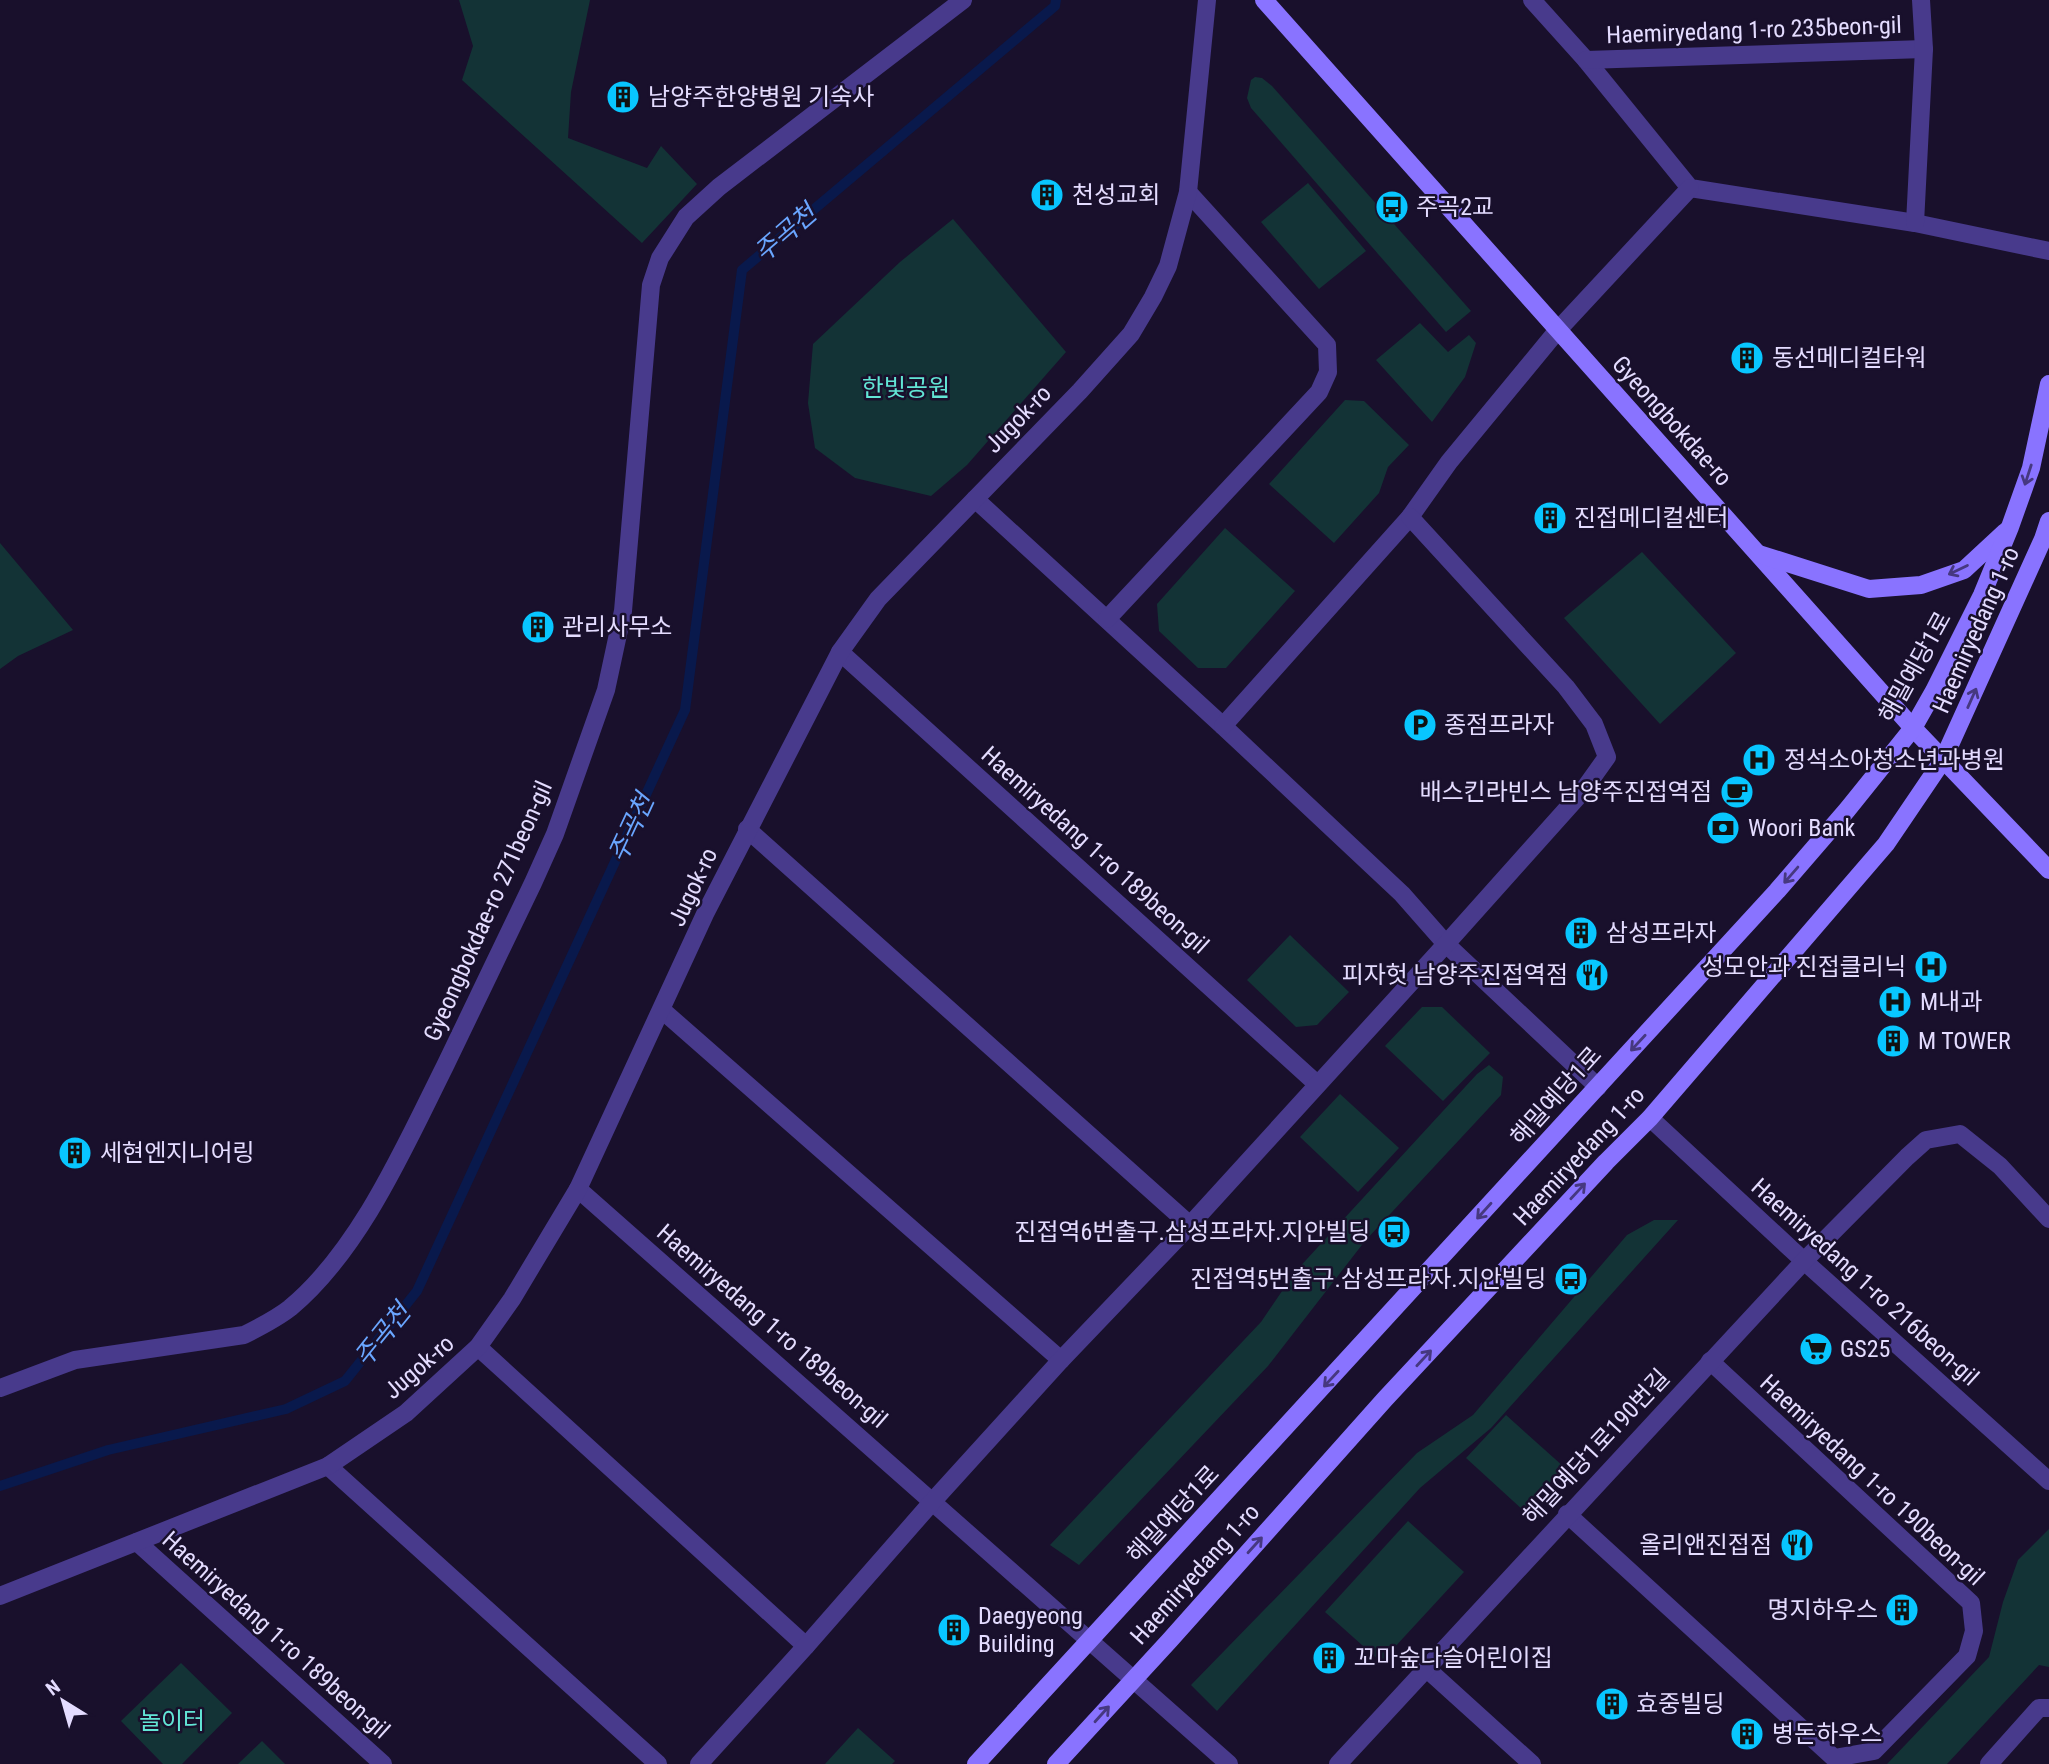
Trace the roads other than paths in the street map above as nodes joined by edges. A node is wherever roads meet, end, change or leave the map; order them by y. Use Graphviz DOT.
graph roads {
  1 [pos="963,0"];
  2 [pos="1207,0"];
  3 [pos="1264,0"];
  4 [pos="1531,0"];
  5 [pos="1921,0"];
  6 [pos="1924,49"];
  7 [pos="1586,60"];
  8 [pos="1690,188"];
  9 [pos="1188,192"];
  10 [pos="1915,223"];
  11 [pos="2049,251"];
  12 [pos="1558,331"];
  13 [pos="2049,384"];
  14 [pos="975,499"];
  15 [pos="1410,517"];
  16 [pos="2049,521"];
  17 [pos="2010,527"];
  18 [pos="1759,554"];
  19 [pos="1107,619"];
  20 [pos="840,652"];
  21 [pos="1223,726"];
  22 [pos="1913,728"];
  23 [pos="1943,760"];
  24 [pos="747,830"];
  25 [pos="2049,870"];
  26 [pos="1446,944"];
  27 [pos="662,1010"];
  28 [pos="1317,1084"];
  29 [pos="1598,1087"];
  30 [pos="1650,1118"];
  31 [pos="578,1189"];
  32 [pos="2049,1219"];
  33 [pos="1190,1226"];
  34 [pos="1804,1261"];
  35 [pos="478,1347"];
  36 [pos="1061,1360"];
  37 [pos="1710,1361"];
  38 [pos="0,1388"];
  39 [pos="328,1465"];
  40 [pos="2049,1481"];
  41 [pos="933,1501"];
  42 [pos="1567,1514"];
  43 [pos="137,1542"];
  44 [pos="0,1596"];
  45 [pos="1090,1640"];
  46 [pos="806,1646"];
  47 [pos="1427,1669"];
  48 [pos="1134,1679"];
  49 [pos="2049,1708"];
  50 [pos="383,1764"];
  51 [pos="658,1764"];
  52 [pos="699,1764"];
  53 [pos="976,1764"];
  54 [pos="1056,1764"];
  55 [pos="1229,1764"];
  56 [pos="1338,1764"];
  57 [pos="1532,1764"];
  58 [pos="1989,1764"];
  1 -- 38 [label="street, Gyeongbokdae-ro 271beon-gil"];
  2 -- 9 [label="street, Jugok-ro"];
  3 -- 12 [label="street, Gyeongbokdae-ro"];
  4 -- 7 [label="street, Haemiryedang 1-ro 235beon-gil"];
  5 -- 6 [label="street, Haemiryedang 1-ro 235beon-gil"];
  6 -- 7 [label="street, Haemiryedang 1-ro 235beon-gil"];
  6 -- 10 [label="street, Haemiryedang 1-ro 235beon-gil"];
  7 -- 8 [label="street, Haemiryedang 1-ro 235beon-gil"];
  8 -- 10 [label="street"];
  8 -- 12 [label="street"];
  9 -- 14 [label="street, Jugok-ro"];
  9 -- 19 [label="street"];
  10 -- 11 [label="street"];
  12 -- 15 [label="street"];
  12 -- 18 [label="street, Gyeongbokdae-ro"];
  13 -- 17 [label="street, 해밀예당1로, one-way"];
  14 -- 19 [label="street"];
  14 -- 20 [label="street, Jugok-ro"];
  15 -- 21 [label="street"];
  15 -- 26 [label="street"];
  23 -- 16 [label="street, Haemiryedang 1-ro, one-way"];
  17 -- 18 [label="street, one-way"];
  17 -- 22 [label="street, 해밀예당1로"];
  18 -- 22 [label="street, Gyeongbokdae-ro"];
  19 -- 21 [label="street"];
  20 -- 24 [label="street, Jugok-ro"];
  20 -- 28 [label="street, Haemiryedang 1-ro 189beon-gil"];
  21 -- 26 [label="street"];
  22 -- 23 [label="street, Gyeongbokdae-ro"];
  22 -- 29 [label="street, 해밀예당1로, one-way"];
  23 -- 25 [label="street, Gyeongbokdae-ro"];
  23 -- 30 [label="street, Haemiryedang 1-ro"];
  24 -- 27 [label="street, Jugok-ro"];
  24 -- 33 [label="street"];
  26 -- 28 [label="street"];
  26 -- 29 [label="street"];
  27 -- 31 [label="street, Jugok-ro"];
  27 -- 36 [label="street"];
  28 -- 33 [label="street"];
  29 -- 45 [label="street, 해밀예당1로, one-way"];
  30 -- 34 [label="street, Haemiryedang 1-ro 216beon-gil"];
  48 -- 30 [label="street, Haemiryedang 1-ro, one-way"];
  31 -- 35 [label="street, Jugok-ro"];
  31 -- 41 [label="street, Haemiryedang 1-ro 189beon-gil"];
  32 -- 34 [label="street, 해밀예당1로190번길"];
  33 -- 36 [label="street"];
  34 -- 37 [label="street, 해밀예당1로190번길"];
  34 -- 40 [label="street, Haemiryedang 1-ro 216beon-gil"];
  35 -- 39 [label="street, Jugok-ro"];
  35 -- 46 [label="street"];
  36 -- 41 [label="street"];
  37 -- 42 [label="street, 해밀예당1로190번길"];
  37 -- 42 [label="street, Haemiryedang 1-ro 190beon-gil"];
  39 -- 43 [label="street, Jugok-ro"];
  39 -- 51 [label="street"];
  41 -- 45 [label="street, Haemiryedang 1-ro 189beon-gil"];
  41 -- 46 [label="street"];
  42 -- 47 [label="street, 해밀예당1로190번길"];
  43 -- 44 [label="street, Jugok-ro"];
  43 -- 50 [label="street, Haemiryedang 1-ro 189beon-gil"];
  45 -- 48 [label="street, Haemiryedang 1-ro 189beon-gil"];
  45 -- 53 [label="street, 해밀예당1로"];
  46 -- 52 [label="street"];
  47 -- 56 [label="street"];
  47 -- 57 [label="street"];
  54 -- 48 [label="street, Haemiryedang 1-ro, one-way"];
  48 -- 55 [label="street, Haemiryedang 1-ro 189beon-gil"];
  49 -- 58 [label="street"];
}
